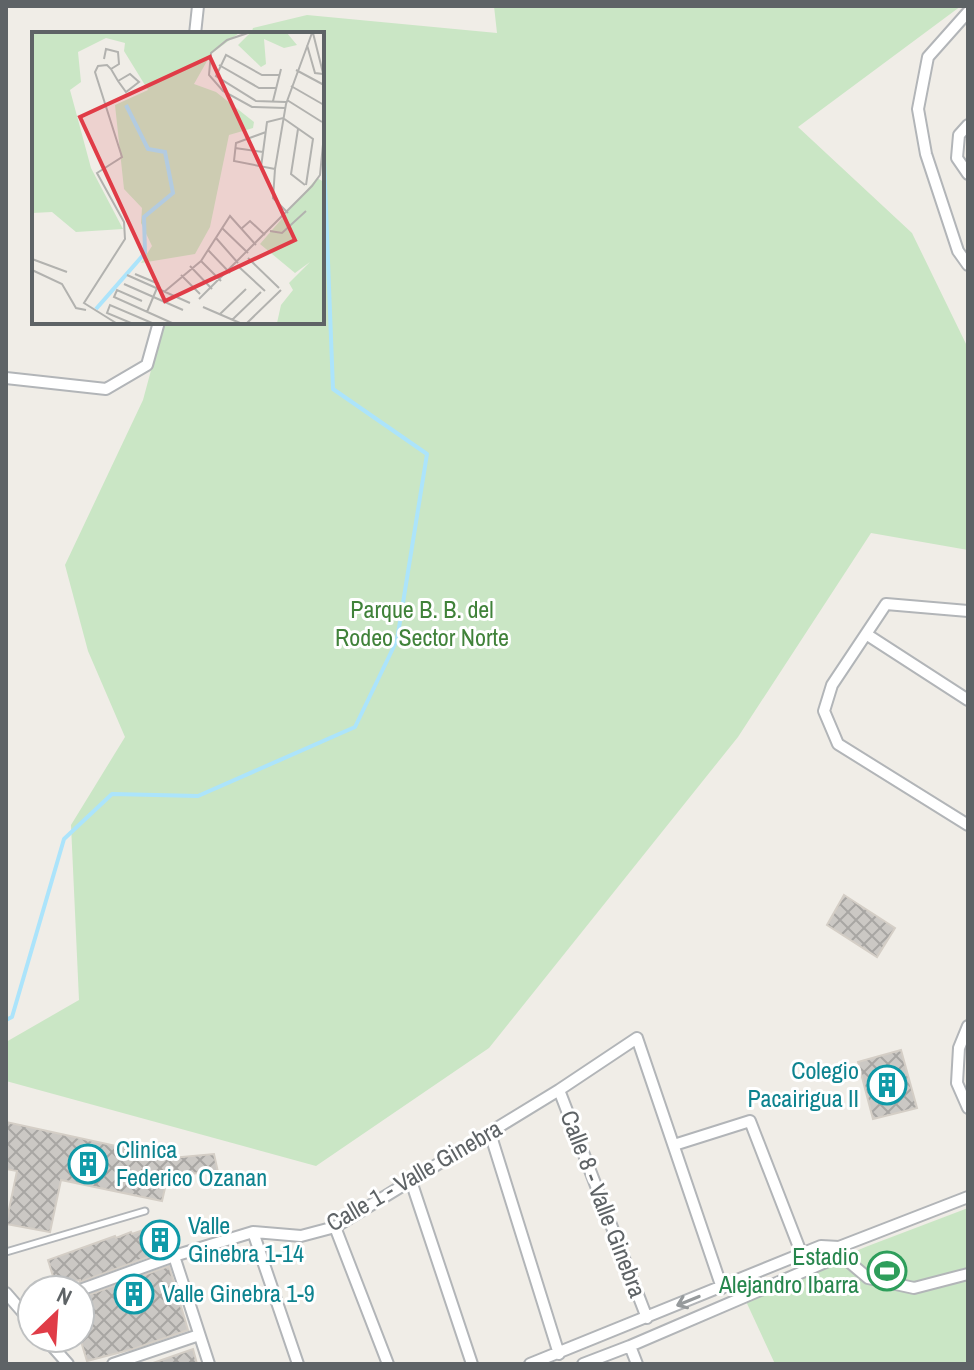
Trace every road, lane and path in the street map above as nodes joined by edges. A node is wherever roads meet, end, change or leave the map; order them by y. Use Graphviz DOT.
graph roads {
  1 [pos="198,6"];
  2 [pos="968,12"];
  3 [pos="195,32"];
  4 [pos="968,125"];
  5 [pos="968,174"];
  6 [pos="968,265"];
  7 [pos="158,324"];
  8 [pos="6,378"];
  9 [pos="968,611"];
  10 [pos="866,634"];
  11 [pos="968,700"];
  12 [pos="968,825"];
  13 [pos="968,1026"];
  14 [pos="559,1090"];
  15 [pos="968,1108"];
  16 [pos="490,1133"];
  17 [pos="674,1145"];
  18 [pos="411,1181"];
  19 [pos="968,1197"];
  20 [pos="145,1211"];
  21 [pos="335,1227"];
  22 [pos="253,1232"];
  23 [pos="842,1246"];
  24 [pos="8,1248"];
  25 [pos="802,1255"];
  26 [pos="174,1256"];
  27 [pos="968,1274"];
  28 [pos="96,1284"];
  29 [pos="722,1288"];
  30 [pos="647,1318"];
  31 [pos="199,1335"];
  32 [pos="630,1346"];
  33 [pos="559,1354"];
  34 [pos="113,1364"];
  35 [pos="209,1364"];
  36 [pos="298,1364"];
  37 [pos="388,1364"];
  38 [pos="472,1364"];
  39 [pos="530,1364"];
  40 [pos="583,1364"];
  41 [pos="637,1364"];
  1 -- 3 [label="street"];
  2 -- 6 [label="street"];
  4 -- 5 [label="street"];
  7 -- 8 [label="street"];
  9 -- 10 [label="street"];
  10 -- 11 [label="street"];
  10 -- 12 [label="street"];
  13 -- 15 [label="street"];
  14 -- 16 [label="street, Calle 1 - Valle Ginebra"];
  14 -- 17 [label="street, Calle 1 - Valle Ginebra"];
  14 -- 30 [label="street, Calle 8 - Valle Ginebra"];
  16 -- 18 [label="street, Calle 1 - Valle Ginebra"];
  16 -- 33 [label="street"];
  17 -- 25 [label="street"];
  17 -- 29 [label="street"];
  18 -- 21 [label="street, Calle 1 - Valle Ginebra"];
  18 -- 38 [label="street"];
  19 -- 23 [label="street"];
  20 -- 24 [label="lane"];
  21 -- 22 [label="street, Calle 1 - Valle Ginebra"];
  21 -- 37 [label="street"];
  22 -- 26 [label="street, Calle 1 - Valle Ginebra"];
  22 -- 36 [label="street"];
  23 -- 25 [label="street"];
  23 -- 27 [label="street"];
  23 -- 32 [label="street"];
  25 -- 29 [label="street"];
  26 -- 28 [label="street, Calle 1 - Valle Ginebra"];
  26 -- 31 [label="street"];
  29 -- 30 [label="street, one-way"];
  30 -- 33 [label="street"];
  31 -- 34 [label="street"];
  31 -- 35 [label="street"];
  32 -- 40 [label="street"];
  32 -- 41 [label="street"];
  33 -- 39 [label="street"];
}
